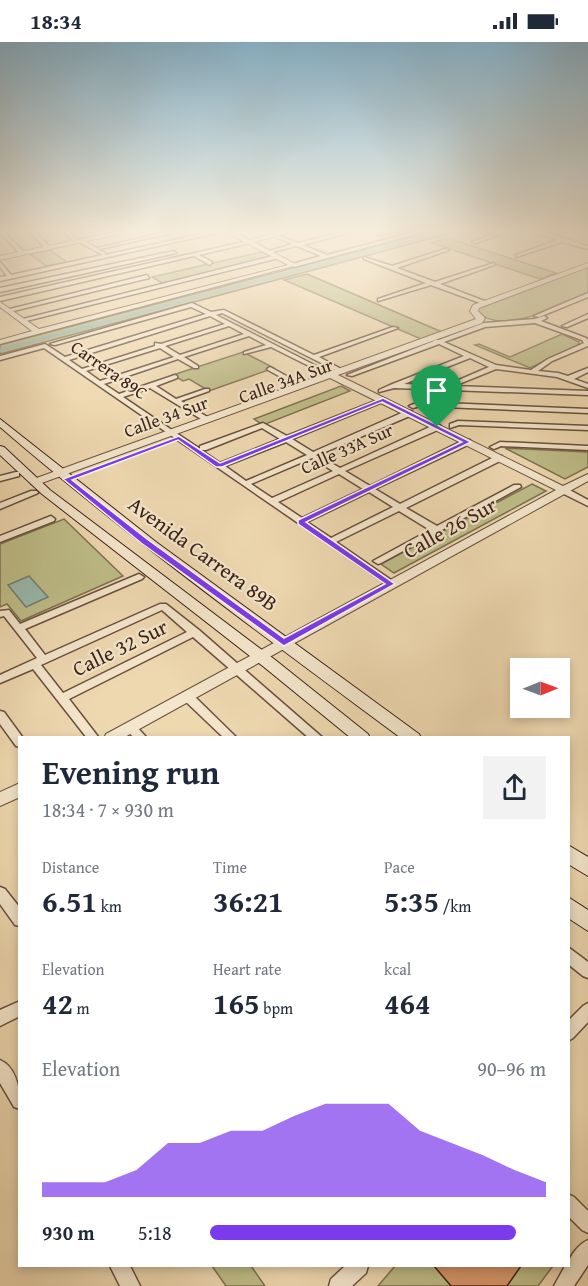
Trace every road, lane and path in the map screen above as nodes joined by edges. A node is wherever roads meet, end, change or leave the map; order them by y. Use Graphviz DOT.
graph roads {
  1 [pos="47,290"];
  2 [pos="76,290"];
  3 [pos="93,290"];
  4 [pos="141,290"];
  5 [pos="169,290"];
  6 [pos="201,290"];
  7 [pos="413,290"];
  8 [pos="450,290"];
  9 [pos="520,290"];
  10 [pos="81,293"];
  11 [pos="588,295"];
  12 [pos="179,296"];
  13 [pos="380,300"];
  14 [pos="0,302"];
  15 [pos="95,302"];
  16 [pos="485,303"];
  17 [pos="9,310"];
  18 [pos="112,313"];
  19 [pos="211,314"];
  20 [pos="588,316"];
  21 [pos="539,318"];
  22 [pos="22,320"];
  23 [pos="230,324"];
  24 [pos="123,325"];
  25 [pos="565,326"];
  26 [pos="395,328"];
  27 [pos="38,332"];
  28 [pos="249,334"];
  29 [pos="588,334"];
  30 [pos="142,336"];
  31 [pos="435,340"];
  32 [pos="0,342"];
  33 [pos="588,344"];
  34 [pos="49,345"];
  35 [pos="271,345"];
  36 [pos="159,346"];
  37 [pos="246,353"];
  38 [pos="469,356"];
  39 [pos="178,357"];
  40 [pos="313,357"];
  41 [pos="0,358"];
  42 [pos="65,359"];
  43 [pos="196,367"];
  44 [pos="495,367"];
  45 [pos="270,369"];
  46 [pos="588,370"];
  47 [pos="81,371"];
  48 [pos="533,371"];
  49 [pos="480,373"];
  50 [pos="341,375"];
  51 [pos="418,376"];
  52 [pos="176,377"];
  53 [pos="570,378"];
  54 [pos="99,383"];
  55 [pos="150,385"];
  56 [pos="301,386"];
  57 [pos="392,386"];
  58 [pos="588,386"];
  59 [pos="444,388"];
  60 [pos="483,389"];
  61 [pos="207,390"];
  62 [pos="588,393"];
  63 [pos="382,395"];
  64 [pos="118,396"];
  65 [pos="176,401"];
  66 [pos="488,407"];
  67 [pos="411,410"];
  68 [pos="588,411"];
  69 [pos="206,420"];
  70 [pos="0,422"];
  71 [pos="453,426"];
  72 [pos="437,427"];
  73 [pos="588,428"];
  74 [pos="175,435"];
  75 [pos="287,439"];
  76 [pos="467,442"];
  77 [pos="494,447"];
  78 [pos="0,448"];
  79 [pos="203,448"];
  80 [pos="588,448"];
  81 [pos="313,455"];
  82 [pos="499,458"];
  83 [pos="219,466"];
  84 [pos="340,471"];
  85 [pos="15,474"];
  86 [pos="63,476"];
  87 [pos="588,477"];
  88 [pos="0,479"];
  89 [pos="245,484"];
  90 [pos="37,487"];
  91 [pos="517,487"];
  92 [pos="568,488"];
  93 [pos="370,489"];
  94 [pos="271,502"];
  95 [pos="588,503"];
  96 [pos="0,506"];
  97 [pos="401,507"];
  98 [pos="51,519"];
  99 [pos="301,522"];
  100 [pos="437,530"];
  101 [pos="0,539"];
  102 [pos="330,542"];
  103 [pos="378,561"];
  104 [pos="140,577"];
  105 [pos="391,584"];
  106 [pos="0,614"];
  107 [pos="19,628"];
  108 [pos="195,632"];
  109 [pos="284,643"];
  110 [pos="260,656"];
  111 [pos="39,661"];
  112 [pos="236,668"];
  113 [pos="0,679"];
  114 [pos="187,696"];
  115 [pos="62,698"];
  116 [pos="0,715"];
  117 [pos="136,733"];
  118 [pos="91,736"];
  119 [pos="121,736"];
  120 [pos="229,736"];
  121 [pos="315,736"];
  122 [pos="360,736"];
  123 [pos="409,736"];
  124 [pos="18,740"];
  125 [pos="18,791"];
  126 [pos="0,800"];
  127 [pos="570,854"];
  128 [pos="588,868"];
  129 [pos="0,893"];
  130 [pos="570,908"];
  131 [pos="18,917"];
  132 [pos="588,922"];
  133 [pos="570,956"];
  134 [pos="588,971"];
  135 [pos="18,1009"];
  136 [pos="588,1011"];
  137 [pos="0,1018"];
  138 [pos="570,1031"];
  139 [pos="0,1068"];
  140 [pos="18,1098"];
  141 [pos="570,1205"];
  142 [pos="588,1224"];
  143 [pos="588,1248"];
  144 [pos="120,1267"];
  145 [pos="566,1285"];
  146 [pos="131,1286"];
  1 -- 14 [label="street"];
  2 -- 10 [label="street"];
  3 -- 10 [label="street"];
  4 -- 15 [label="street"];
  5 -- 12 [label="street"];
  6 -- 12 [label="street"];
  7 -- 13 [label="street"];
  8 -- 16 [label="street"];
  9 -- 16 [label="street"];
  10 -- 15 [label="street"];
  10 -- 17 [label="street"];
  11 -- 21 [label="street"];
  12 -- 18 [label="street"];
  14 -- 17 [label="street"];
  15 -- 18 [label="street"];
  15 -- 22 [label="street"];
  16 -- 31 [label="street, Calle 34A Sur"];
  17 -- 22 [label="street"];
  18 -- 27 [label="street"];
  19 -- 23 [label="street"];
  19 -- 24 [label="street"];
  19 -- 30 [label="street"];
  19 -- 40 [label="street"];
  20 -- 25 [label="street"];
  21 -- 25 [label="street"];
  21 -- 31 [label="street, Calle 34A Sur"];
  21 -- 33 [label="street"];
  22 -- 27 [label="street"];
  23 -- 28 [label="street"];
  23 -- 36 [label="street"];
  24 -- 30 [label="street"];
  24 -- 34 [label="street"];
  25 -- 29 [label="street"];
  26 -- 40 [label="street"];
  27 -- 32 [label="street"];
  28 -- 35 [label="street"];
  28 -- 39 [label="street"];
  30 -- 36 [label="street"];
  30 -- 42 [label="street"];
  31 -- 38 [label="street"];
  31 -- 50 [label="street, Calle 34A Sur"];
  33 -- 48 [label="street"];
  34 -- 41 [label="street"];
  34 -- 42 [label="street, Carrera 89C"];
  35 -- 37 [label="street"];
  35 -- 50 [label="street"];
  36 -- 39 [label="street"];
  36 -- 47 [label="street"];
  38 -- 44 [label="street"];
  38 -- 51 [label="street"];
  39 -- 43 [label="street"];
  39 -- 54 [label="street"];
  40 -- 50 [label="street"];
  42 -- 47 [label="street, Carrera 89C"];
  44 -- 48 [label="street"];
  44 -- 49 [label="street"];
  45 -- 56 [label="street"];
  46 -- 53 [label="street"];
  47 -- 54 [label="street, Carrera 89C"];
  48 -- 53 [label="street"];
  49 -- 59 [label="street"];
  49 -- 60 [label="street"];
  50 -- 56 [label="street, Calle 34 Sur"];
  50 -- 63 [label="street"];
  50 -- 74 [label="street, Calle 34A Sur"];
  51 -- 57 [label="street"];
  51 -- 59 [label="street"];
  52 -- 55 [label="street"];
  53 -- 58 [label="street"];
  54 -- 64 [label="street, Carrera 89C"];
  55 -- 64 [label="street"];
  55 -- 65 [label="street"];
  56 -- 69 [label="street, Calle 34 Sur"];
  57 -- 59 [label="street"];
  57 -- 63 [label="street"];
  59 -- 60 [label="street"];
  60 -- 62 [label="street"];
  60 -- 66 [label="street"];
  61 -- 65 [label="street"];
  63 -- 67 [label="street"];
  63 -- 75 [label="street"];
  64 -- 74 [label="street, Carrera 89C"];
  65 -- 69 [label="street"];
  66 -- 67 [label="street"];
  66 -- 68 [label="street"];
  67 -- 71 [label="street"];
  67 -- 72 [label="street"];
  67 -- 81 [label="street"];
  69 -- 74 [label="street, Calle 34 Sur"];
  70 -- 86 [label="main road, Avenida Carrera 89B"];
  71 -- 73 [label="street"];
  71 -- 77 [label="street"];
  72 -- 76 [label="street"];
  72 -- 84 [label="street, Calle 33A Sur"];
  74 -- 83 [label="street, Carrera 89C"];
  74 -- 86 [label="street, Calle 34A Sur"];
  75 -- 79 [label="street"];
  75 -- 81 [label="street"];
  75 -- 83 [label="street"];
  76 -- 82 [label="street"];
  76 -- 93 [label="street"];
  77 -- 80 [label="street"];
  77 -- 92 [label="street"];
  78 -- 90 [label="main road, Avenida Carrera 89B"];
  81 -- 84 [label="street"];
  81 -- 89 [label="street"];
  82 -- 92 [label="street"];
  82 -- 97 [label="street"];
  83 -- 89 [label="street, Carrera 89C"];
  84 -- 93 [label="street"];
  84 -- 94 [label="street, Calle 33A Sur"];
  85 -- 88 [label="street"];
  86 -- 90 [label="street, Calle 34A Sur"];
  86 -- 109 [label="main road, Avenida Carrera 89B"];
  87 -- 92 [label="street, Calle 26 Sur"];
  89 -- 94 [label="street, Carrera 89C"];
  90 -- 96 [label="street"];
  90 -- 110 [label="main road, Avenida Carrera 89B"];
  91 -- 100 [label="street"];
  92 -- 95 [label="street"];
  92 -- 105 [label="street, Calle 26 Sur"];
  93 -- 97 [label="street"];
  93 -- 99 [label="street"];
  94 -- 99 [label="street, Carrera 89C"];
  97 -- 100 [label="street"];
  97 -- 102 [label="street"];
  98 -- 101 [label="street"];
  99 -- 102 [label="street, Carrera 89C"];
  100 -- 103 [label="street"];
  102 -- 105 [label="street, Carrera 89C"];
  104 -- 107 [label="street"];
  105 -- 109 [label="street, Calle 26 Sur"];
  106 -- 107 [label="street"];
  107 -- 111 [label="street"];
  108 -- 111 [label="street"];
  108 -- 112 [label="street"];
  108 -- 115 [label="street, Calle 32 Sur"];
  109 -- 110 [label="street, Calle 26 Sur"];
  109 -- 123 [label="main road, Avenida Carrera 89B"];
  110 -- 112 [label="street, Calle 26 Sur"];
  110 -- 122 [label="main road, Avenida Carrera 89B"];
  111 -- 113 [label="street"];
  111 -- 115 [label="street"];
  112 -- 114 [label="street, Calle 26 Sur"];
  112 -- 121 [label="street"];
  114 -- 117 [label="street, Calle 26 Sur"];
  114 -- 120 [label="street"];
  115 -- 118 [label="street"];
  116 -- 124 [label="street"];
  117 -- 119 [label="street, Calle 26 Sur"];
  125 -- 126 [label="street"];
  127 -- 128 [label="main road"];
  129 -- 131 [label="street"];
  130 -- 132 [label="main road"];
  133 -- 134 [label="street"];
  135 -- 137 [label="street"];
  136 -- 138 [label="street"];
  139 -- 140 [label="street"];
  141 -- 142 [label="street"];
  143 -- 145 [label="street"];
  144 -- 146 [label="street"];
}
